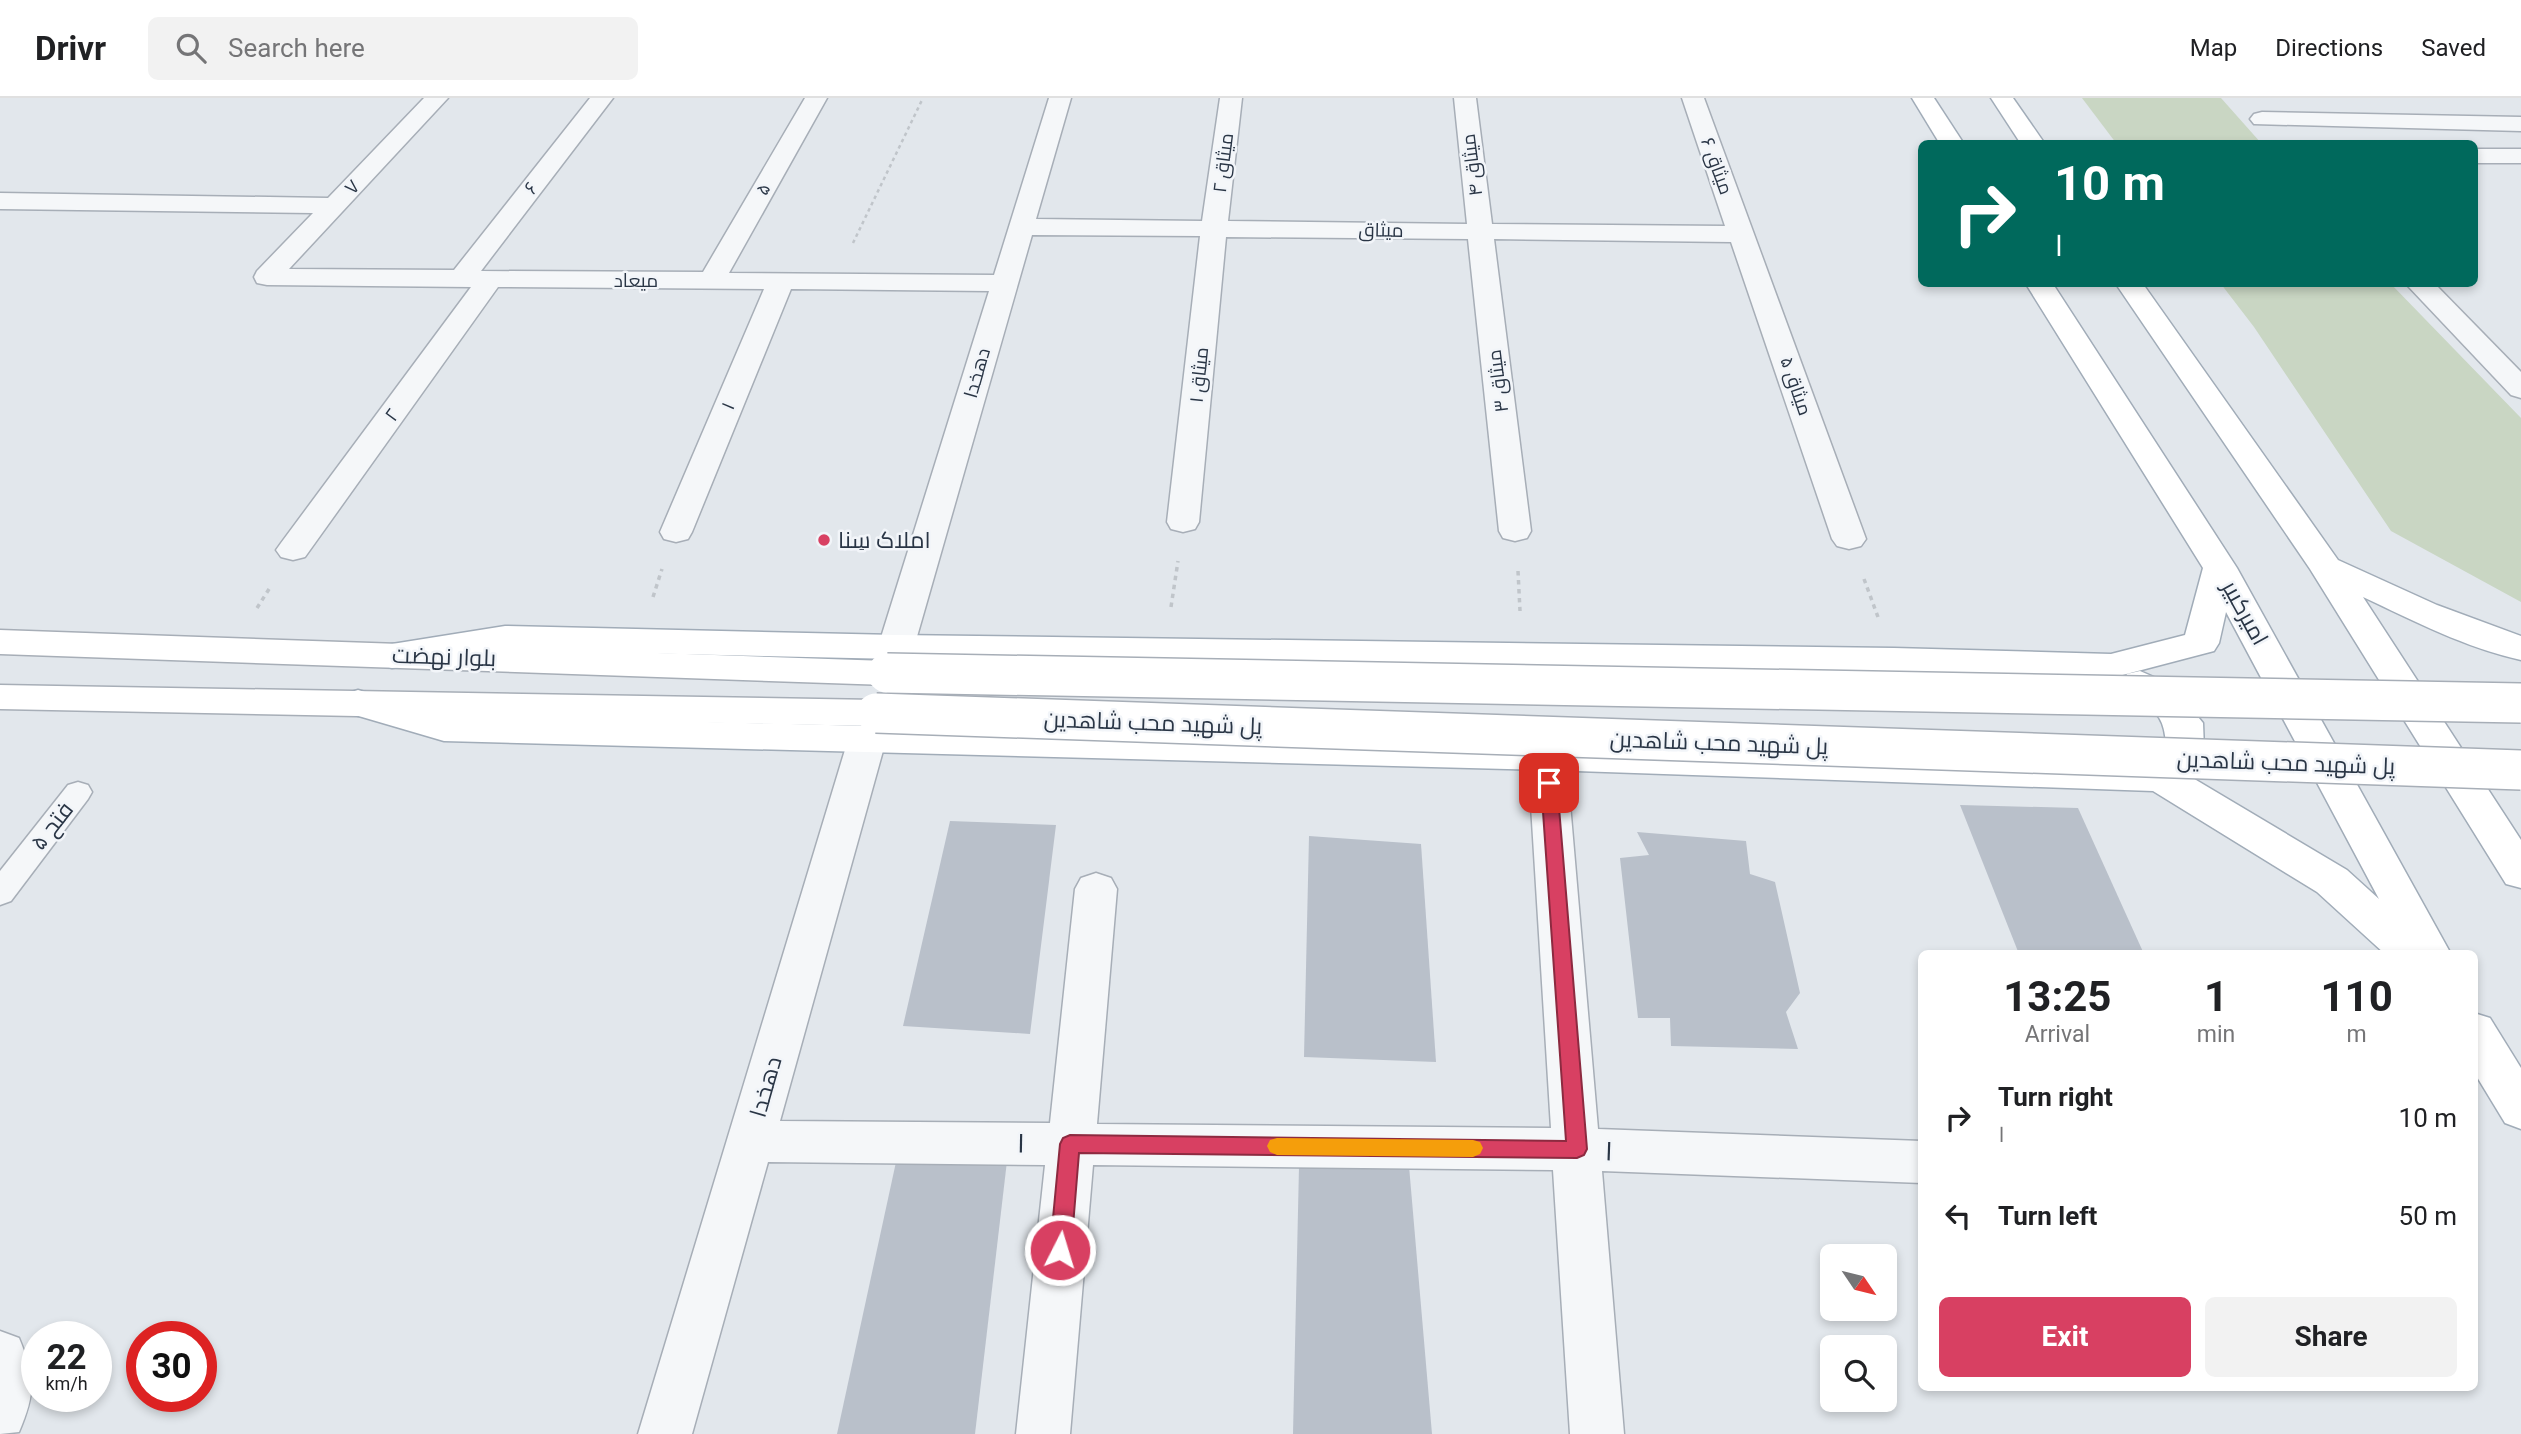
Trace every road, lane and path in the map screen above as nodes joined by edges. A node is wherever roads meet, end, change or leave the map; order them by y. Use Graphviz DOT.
graph roads {
  1 [pos="437,98"];
  2 [pos="602,98"];
  3 [pos="816,98"];
  4 [pos="923,98"];
  5 [pos="1060,98"];
  6 [pos="1231,98"];
  7 [pos="1693,98"];
  8 [pos="1923,98"];
  9 [pos="2001,98"];
  10 [pos="1465,99"];
  11 [pos="2521,124"];
  12 [pos="1949,140"];
  13 [pos="2030,140"];
  14 [pos="2282,140"];
  15 [pos="2478,156"];
  16 [pos="2521,156"];
  17 [pos="0,201"];
  18 [pos="334,206"];
  19 [pos="1021,227"];
  20 [pos="1214,229"];
  21 [pos="1480,231"];
  22 [pos="1742,234"];
  23 [pos="267,278"];
  24 [pos="475,279"];
  25 [pos="711,281"];
  26 [pos="781,281"];
  27 [pos="834,281"];
  28 [pos="1004,283"];
  29 [pos="2042,287"];
  30 [pos="2132,287"];
  31 [pos="2423,287"];
  32 [pos="2521,389"];
  33 [pos="1183,522"];
  34 [pos="1515,531"];
  35 [pos="676,532"];
  36 [pos="1849,539"];
  37 [pos="293,550"];
  38 [pos="2326,567"];
  39 [pos="2220,568"];
  40 [pos="0,642"];
  41 [pos="2521,648"];
  42 [pos="230,650"];
  43 [pos="1165,651"];
  44 [pos="1523,656"];
  45 [pos="892,660"];
  46 [pos="1894,660"];
  47 [pos="2111,666"];
  48 [pos="0,697"];
  49 [pos="2521,702"];
  50 [pos="872,726"];
  51 [pos="1547,757"];
  52 [pos="2521,769"];
  53 [pos="2161,777"];
  54 [pos="78,792"];
  55 [pos="2521,873"];
  56 [pos="1096,889"];
  57 [pos="0,893"];
  58 [pos="2409,950"];
  59 [pos="2428,950"];
  60 [pos="2478,1038"];
  61 [pos="2521,1109"];
  62 [pos="751,1141"];
  63 [pos="1070,1144"];
  64 [pos="1577,1149"];
  65 [pos="1918,1162"];
  66 [pos="0,1356"];
  67 [pos="0,1413"];
  68 [pos="666,1434"];
  69 [pos="1043,1434"];
  70 [pos="1597,1434"];
  1 -- 18 [label="street, ۷"];
  2 -- 24 [label="street, ۶"];
  3 -- 25 [label="street, ۵"];
  4 -- 27 [label="path"];
  5 -- 19 [label="street, دهخدا"];
  6 -- 20 [label="street, میثاق ۲"];
  7 -- 22 [label="street, میثاق ۶"];
  8 -- 12 [label="main road"];
  9 -- 13 [label="main road"];
  10 -- 21 [label="street, میثاق ۴"];
  11 -- 14 [label="street"];
  15 -- 16 [label="street"];
  17 -- 18 [label="street"];
  18 -- 23 [label="street, ۷"];
  19 -- 20 [label="street, میثاق"];
  19 -- 28 [label="street, دهخدا"];
  20 -- 21 [label="street, میثاق"];
  20 -- 33 [label="street, میثاق ۱"];
  21 -- 22 [label="street, میثاق"];
  21 -- 34 [label="street, میثاق ۳"];
  22 -- 36 [label="street, میثاق ۵"];
  23 -- 24 [label="street, میعاد"];
  24 -- 25 [label="street, میعاد"];
  24 -- 37 [label="street, ۲"];
  25 -- 26 [label="street, میعاد"];
  26 -- 27 [label="street, میعاد"];
  26 -- 35 [label="street, ۱"];
  27 -- 28 [label="street, میعاد"];
  28 -- 45 [label="street, دهخدا"];
  29 -- 39 [label="main road, امیرکبیر"];
  30 -- 38 [label="main road"];
  31 -- 32 [label="street"];
  33 -- 43 [label="path"];
  34 -- 44 [label="path"];
  36 -- 46 [label="path"];
  37 -- 42 [label="path"];
  38 -- 41 [label="main road"];
  38 -- 55 [label="main road"];
  39 -- 47 [label="main road"];
  39 -- 59 [label="main road, امیرکبیر"];
  40 -- 42 [label="main road, بلوار نهضت"];
  42 -- 45 [label="main road, بلوار نهضت"];
  43 -- 44 [label="main road"];
  43 -- 45 [label="main road"];
  44 -- 46 [label="main road"];
  45 -- 49 [label="main road, پل شهید محب شاهدین, bridge"];
  46 -- 47 [label="main road"];
  47 -- 53 [label="main road"];
  48 -- 50 [label="main road"];
  50 -- 51 [label="main road"];
  50 -- 52 [label="main road, پل شهید محب شاهدین, bridge"];
  50 -- 62 [label="street, دهخدا"];
  51 -- 53 [label="main road"];
  51 -- 64 [label="street"];
  53 -- 58 [label="main road"];
  54 -- 57 [label="lane, ۵ فتح"];
  56 -- 63 [label="street"];
  60 -- 61 [label="main road"];
  62 -- 63 [label="street, ۱"];
  62 -- 68 [label="street, دهخدا"];
  63 -- 64 [label="street, ۱"];
  63 -- 69 [label="street"];
  64 -- 65 [label="street, ۱"];
  64 -- 70 [label="street"];
  66 -- 67 [label="street"];
}
